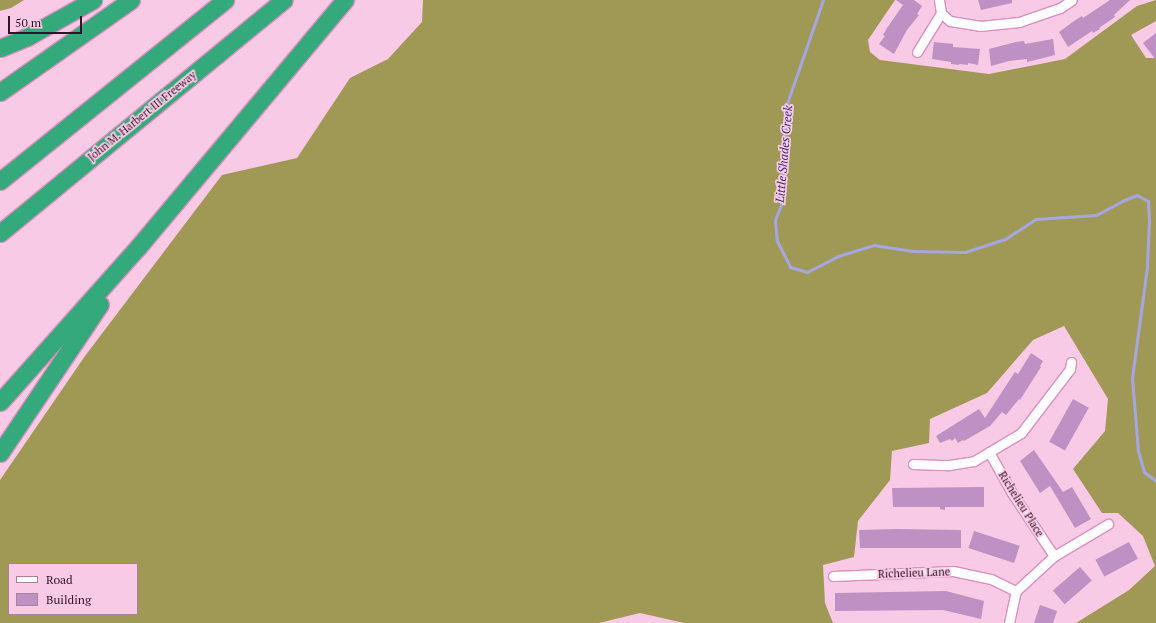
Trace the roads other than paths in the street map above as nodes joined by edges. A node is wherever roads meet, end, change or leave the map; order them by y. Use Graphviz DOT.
graph roads {
  1 [pos="93,0"];
  2 [pos="131,0"];
  3 [pos="225,0"];
  4 [pos="284,0"];
  5 [pos="345,0"];
  6 [pos="939,0"];
  7 [pos="1072,0"];
  8 [pos="941,13"];
  9 [pos="0,48"];
  10 [pos="916,52"];
  11 [pos="0,92"];
  12 [pos="0,181"];
  13 [pos="0,233"];
  14 [pos="139,246"];
  15 [pos="1071,362"];
  16 [pos="0,402"];
  17 [pos="989,452"];
  18 [pos="0,453"];
  19 [pos="913,464"];
  20 [pos="1108,524"];
  21 [pos="1054,556"];
  22 [pos="833,576"];
  23 [pos="1016,591"];
  24 [pos="1010,623"];
  1 -- 9 [label="highway"];
  2 -- 11 [label="highway"];
  3 -- 12 [label="highway"];
  4 -- 13 [label="highway, John M. Harbert III Freeway"];
  5 -- 14 [label="highway"];
  6 -- 8 [label="street"];
  7 -- 8 [label="street"];
  8 -- 10 [label="street"];
  14 -- 16 [label="highway"];
  14 -- 18 [label="highway"];
  15 -- 17 [label="street"];
  17 -- 19 [label="street"];
  17 -- 21 [label="street, Richelieu Place"];
  20 -- 21 [label="street"];
  21 -- 23 [label="street"];
  22 -- 23 [label="street, Richelieu Lane"];
  23 -- 24 [label="street"];
}
